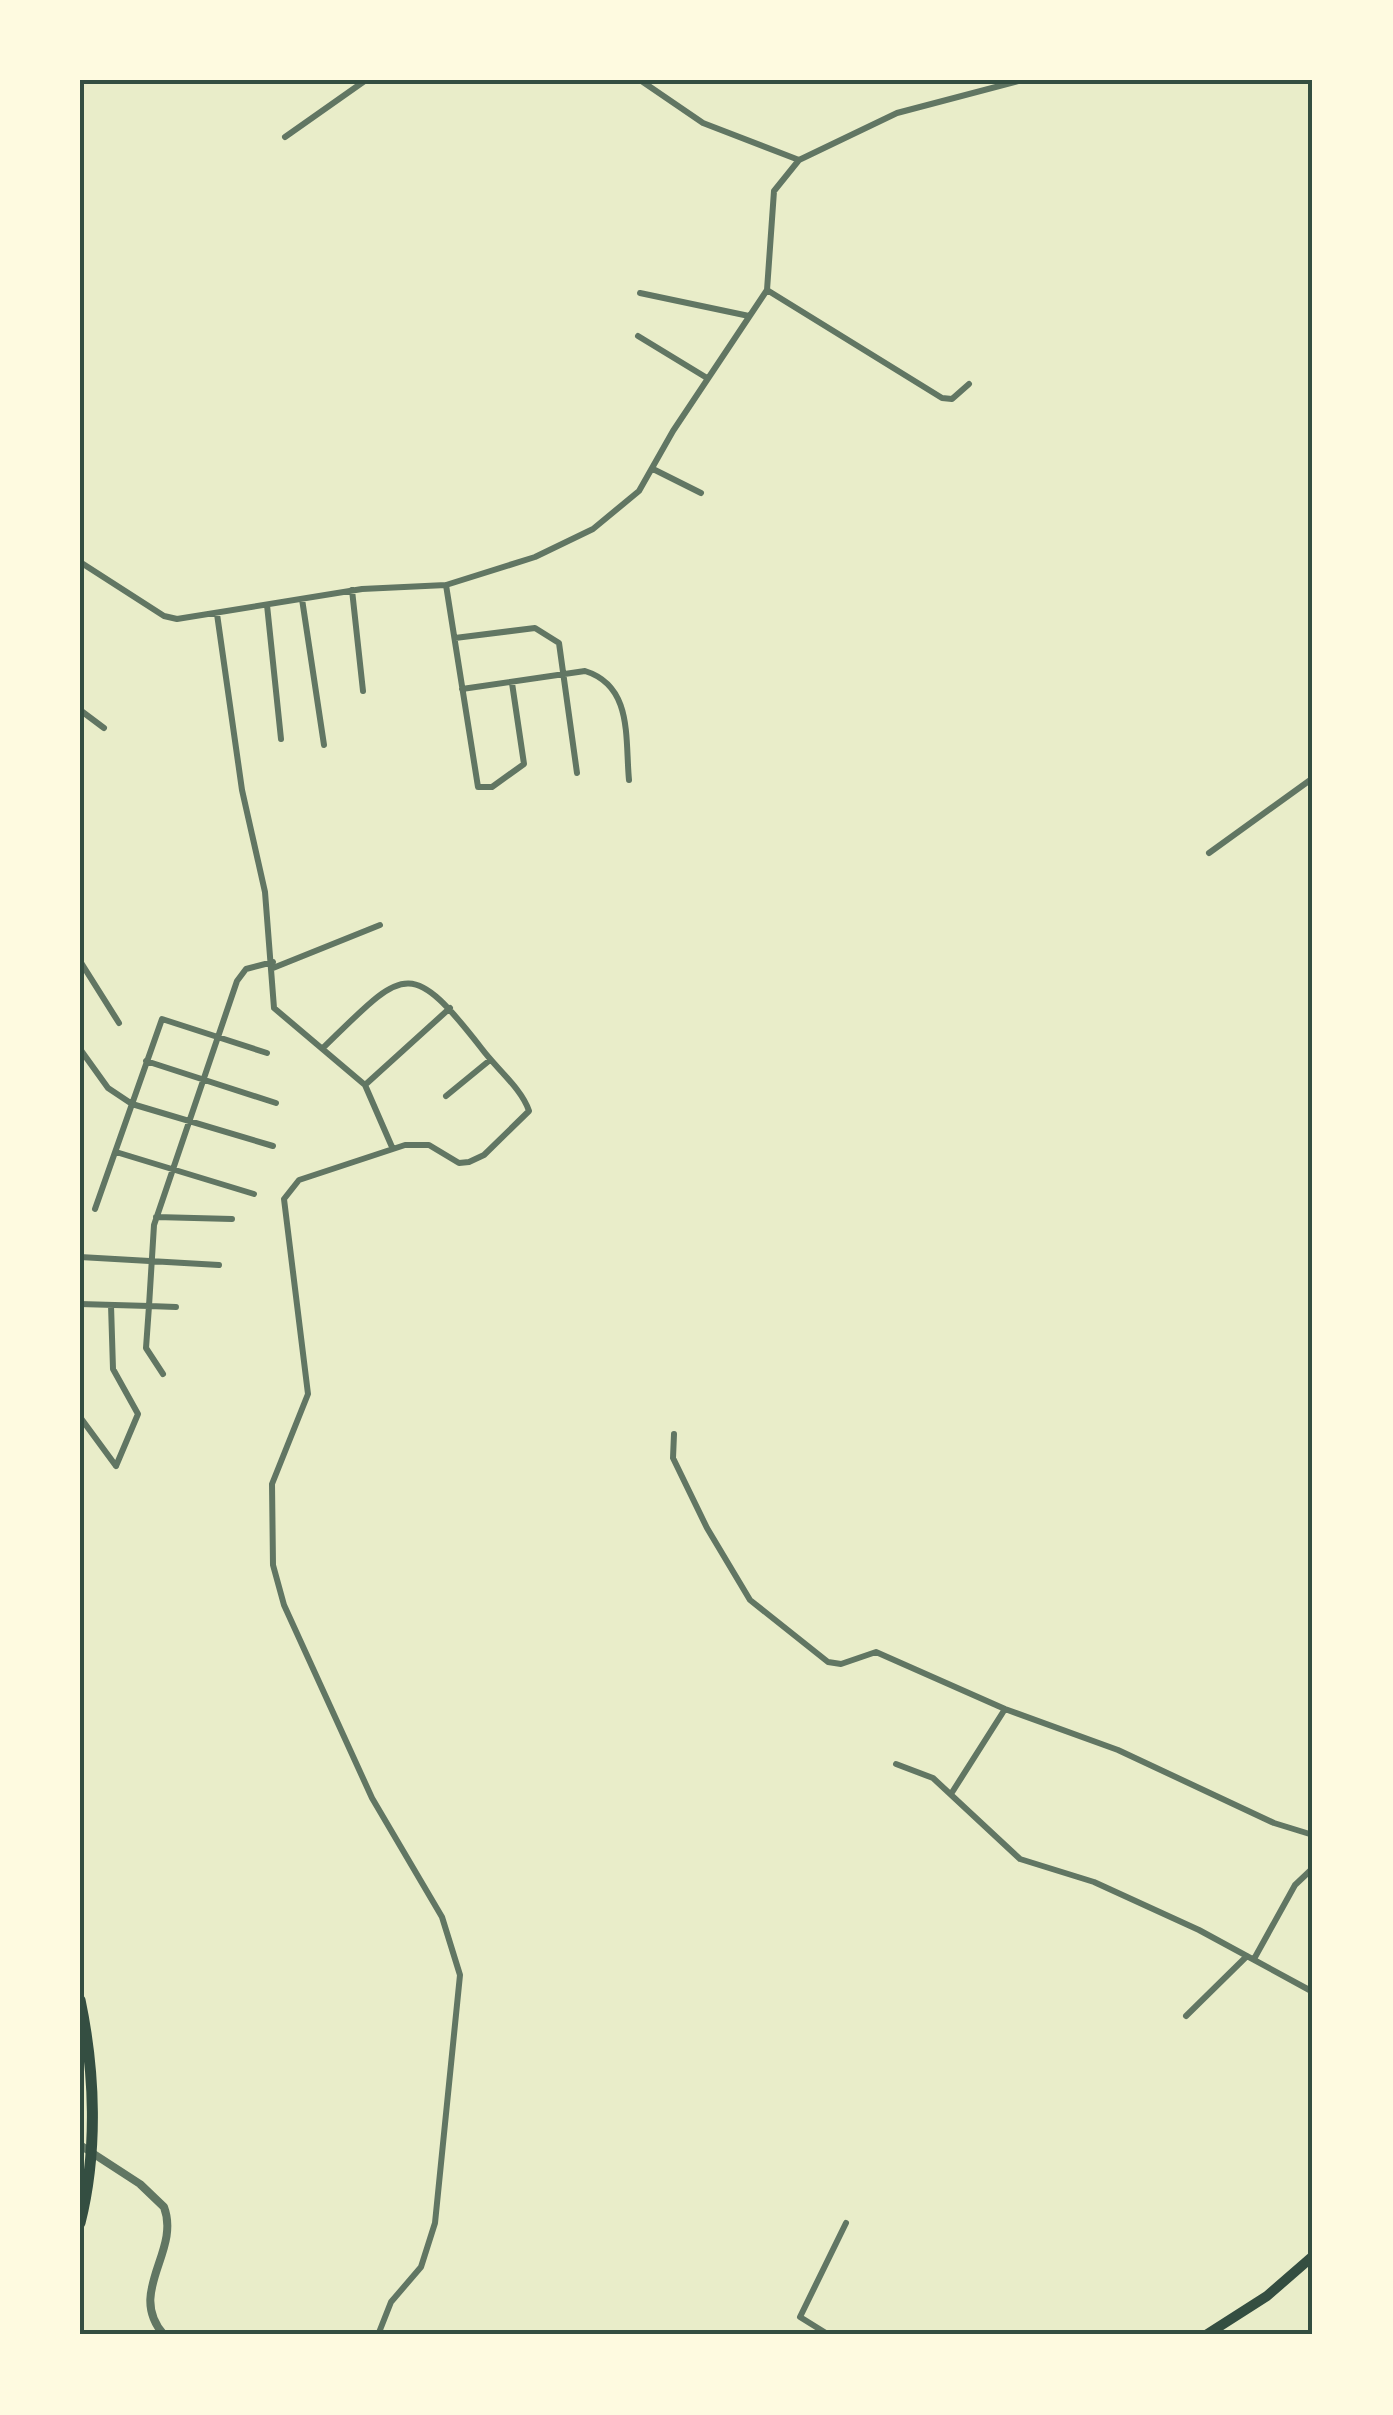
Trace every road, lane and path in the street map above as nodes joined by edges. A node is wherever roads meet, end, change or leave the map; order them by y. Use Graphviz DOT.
graph roads {
  1 [pos="366,80"];
  2 [pos="640,80"];
  3 [pos="1022,80"];
  4 [pos="285,137"];
  5 [pos="798,160"];
  6 [pos="767,290"];
  7 [pos="640,293"];
  8 [pos="749,316"];
  9 [pos="638,336"];
  10 [pos="707,378"];
  11 [pos="969,384"];
  12 [pos="653,469"];
  13 [pos="701,494"];
  14 [pos="80,562"];
  15 [pos="446,585"];
  16 [pos="352,590"];
  17 [pos="302,599"];
  18 [pos="266,605"];
  19 [pos="218,614"];
  20 [pos="454,638"];
  21 [pos="564,674"];
  22 [pos="512,683"];
  23 [pos="462,689"];
  24 [pos="363,691"];
  25 [pos="80,710"];
  26 [pos="104,728"];
  27 [pos="281,739"];
  28 [pos="324,745"];
  29 [pos="578,773"];
  30 [pos="1313,778"];
  31 [pos="629,780"];
  32 [pos="1209,853"];
  33 [pos="380,925"];
  34 [pos="80,960"];
  35 [pos="273,965"];
  36 [pos="450,1008"];
  37 [pos="118,1024"];
  38 [pos="219,1035"];
  39 [pos="322,1048"];
  40 [pos="80,1050"];
  41 [pos="267,1053"];
  42 [pos="490,1060"];
  43 [pos="146,1062"];
  44 [pos="205,1078"];
  45 [pos="365,1085"];
  46 [pos="446,1096"];
  47 [pos="276,1103"];
  48 [pos="132,1104"];
  49 [pos="190,1122"];
  50 [pos="273,1146"];
  51 [pos="392,1148"];
  52 [pos="116,1152"];
  53 [pos="174,1169"];
  54 [pos="254,1194"];
  55 [pos="95,1209"];
  56 [pos="156,1217"];
  57 [pos="232,1220"];
  58 [pos="80,1258"];
  59 [pos="152,1260"];
  60 [pos="220,1265"];
  61 [pos="80,1304"];
  62 [pos="111,1305"];
  63 [pos="149,1306"];
  64 [pos="176,1307"];
  65 [pos="164,1374"];
  66 [pos="80,1416"];
  67 [pos="674,1434"];
  68 [pos="1005,1708"];
  69 [pos="896,1764"];
  70 [pos="951,1794"];
  71 [pos="1313,1836"];
  72 [pos="1313,1868"];
  73 [pos="1250,1958"];
  74 [pos="1313,1992"];
  75 [pos="80,2000"];
  76 [pos="1186,2016"];
  77 [pos="80,2145"];
  78 [pos="80,2223"];
  79 [pos="846,2223"];
  80 [pos="1313,2256"];
  81 [pos="164,2335"];
  82 [pos="378,2335"];
  83 [pos="829,2335"];
  84 [pos="1206,2335"];
  1 -- 4 [label="street"];
  2 -- 5 [label="street"];
  3 -- 5 [label="street"];
  5 -- 6 [label="street"];
  6 -- 8 [label="street"];
  6 -- 11 [label="street"];
  7 -- 8 [label="street"];
  8 -- 10 [label="street"];
  9 -- 10 [label="street"];
  10 -- 12 [label="street"];
  12 -- 13 [label="street"];
  12 -- 15 [label="street"];
  14 -- 19 [label="street"];
  15 -- 16 [label="street"];
  15 -- 20 [label="street"];
  16 -- 17 [label="street"];
  16 -- 24 [label="street"];
  17 -- 18 [label="street"];
  17 -- 28 [label="street"];
  18 -- 19 [label="street"];
  18 -- 27 [label="street"];
  19 -- 35 [label="street"];
  20 -- 21 [label="street"];
  20 -- 23 [label="street"];
  21 -- 22 [label="street"];
  21 -- 29 [label="street"];
  21 -- 31 [label="street"];
  22 -- 23 [label="street"];
  22 -- 23 [label="street"];
  25 -- 26 [label="street"];
  30 -- 32 [label="street"];
  33 -- 35 [label="street"];
  34 -- 37 [label="street"];
  35 -- 38 [label="street"];
  35 -- 39 [label="street"];
  36 -- 39 [label="street"];
  36 -- 42 [label="street"];
  36 -- 45 [label="street"];
  38 -- 41 [label="street"];
  38 -- 43 [label="street"];
  38 -- 44 [label="street"];
  39 -- 45 [label="street"];
  40 -- 48 [label="street"];
  42 -- 46 [label="street"];
  42 -- 51 [label="street"];
  43 -- 44 [label="street"];
  43 -- 48 [label="street"];
  44 -- 47 [label="street"];
  44 -- 49 [label="street"];
  45 -- 51 [label="street"];
  48 -- 49 [label="street"];
  48 -- 52 [label="street"];
  49 -- 50 [label="street"];
  49 -- 53 [label="street"];
  51 -- 82 [label="street"];
  52 -- 53 [label="street"];
  52 -- 55 [label="street"];
  53 -- 54 [label="street"];
  53 -- 56 [label="street"];
  56 -- 57 [label="street"];
  56 -- 59 [label="street"];
  58 -- 59 [label="street"];
  59 -- 60 [label="street"];
  59 -- 63 [label="street"];
  61 -- 62 [label="street"];
  62 -- 63 [label="street"];
  62 -- 66 [label="street"];
  63 -- 64 [label="street"];
  63 -- 65 [label="street"];
  67 -- 68 [label="street"];
  68 -- 70 [label="street"];
  68 -- 71 [label="street"];
  69 -- 70 [label="street"];
  70 -- 73 [label="street"];
  72 -- 73 [label="street"];
  73 -- 74 [label="street"];
  73 -- 76 [label="street"];
  75 -- 78 [label="highway"];
  77 -- 81 [label="street"];
  79 -- 83 [label="street"];
  80 -- 84 [label="highway"];
}
